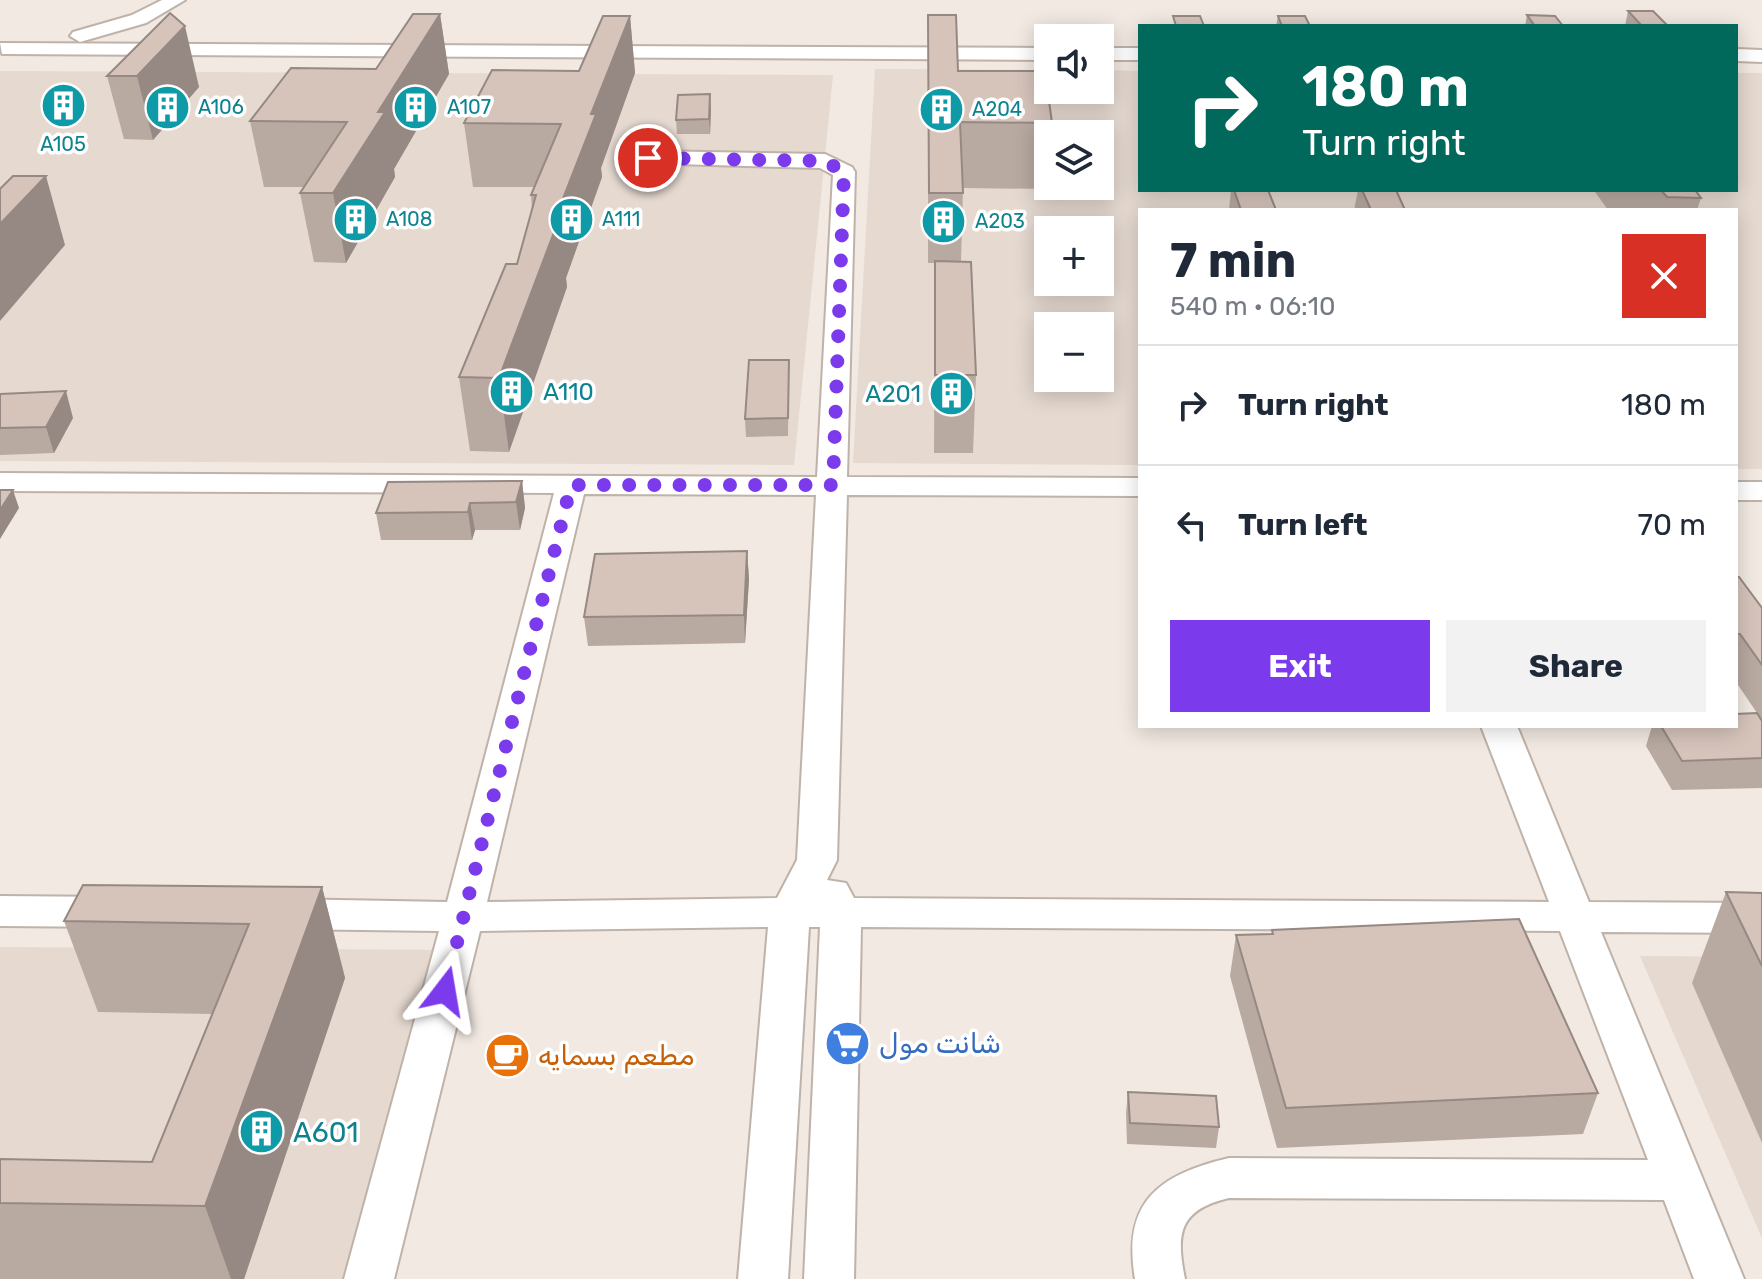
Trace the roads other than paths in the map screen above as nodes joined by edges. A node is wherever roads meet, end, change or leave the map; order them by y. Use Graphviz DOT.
graph roads {
  1 [pos="176,0"];
  2 [pos="1,48"];
  3 [pos="1034,54"];
  4 [pos="1114,54"];
  5 [pos="1138,54"];
  6 [pos="1738,55"];
  7 [pos="1762,56"];
  8 [pos="648,158"];
  9 [pos="0,482"];
  10 [pos="571,485"];
  11 [pos="833,485"];
  12 [pos="1138,487"];
  13 [pos="1738,491"];
  14 [pos="1762,491"];
  15 [pos="1500,728"];
  16 [pos="817,860"];
  17 [pos="0,911"];
  18 [pos="841,912"];
  19 [pos="160,913"];
  20 [pos="240,913"];
  21 [pos="790,913"];
  22 [pos="464,916"];
  23 [pos="1573,916"];
  24 [pos="1762,918"];
  25 [pos="1679,1180"];
  26 [pos="369,1279"];
  27 [pos="763,1279"];
  28 [pos="829,1279"];
  29 [pos="1160,1279"];
  30 [pos="1719,1279"];
  1 -- 2 [label="street"];
  2 -- 3 [label="street"];
  4 -- 5 [label="street"];
  6 -- 7 [label="street"];
  8 -- 11 [label="street"];
  9 -- 10 [label="street"];
  10 -- 11 [label="street"];
  10 -- 22 [label="street"];
  11 -- 12 [label="street"];
  11 -- 16 [label="street"];
  13 -- 14 [label="street"];
  15 -- 23 [label="street"];
  16 -- 18 [label="street"];
  16 -- 21 [label="street"];
  17 -- 19 [label="street"];
  18 -- 21 [label="street"];
  18 -- 23 [label="street"];
  18 -- 28 [label="street"];
  20 -- 22 [label="street"];
  21 -- 22 [label="street"];
  21 -- 27 [label="street"];
  22 -- 26 [label="street"];
  23 -- 24 [label="street"];
  23 -- 25 [label="street"];
  25 -- 29 [label="street"];
  25 -- 30 [label="street"];
}
